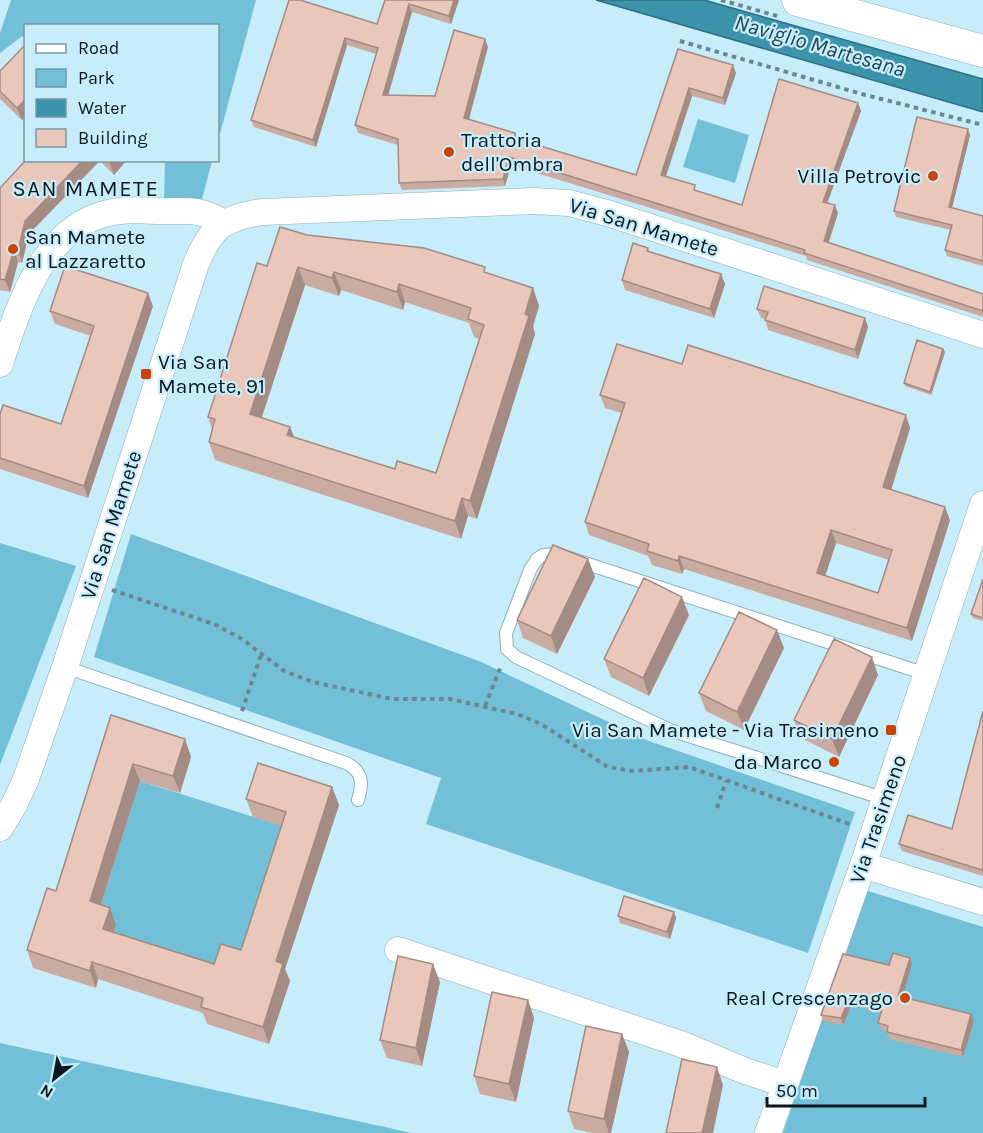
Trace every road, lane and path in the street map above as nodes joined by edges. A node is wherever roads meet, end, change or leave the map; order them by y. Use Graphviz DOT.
graph roads {
  1 [pos="798,0"];
  2 [pos="680,41"];
  3 [pos="983,51"];
  4 [pos="983,125"];
  5 [pos="222,224"];
  6 [pos="983,334"];
  7 [pos="0,364"];
  8 [pos="983,504"];
  9 [pos="110,589"];
  10 [pos="262,652"];
  11 [pos="511,653"];
  12 [pos="65,667"];
  13 [pos="926,674"];
  14 [pos="484,706"];
  15 [pos="243,708"];
  16 [pos="726,781"];
  17 [pos="885,799"];
  18 [pos="358,800"];
  19 [pos="717,807"];
  20 [pos="856,826"];
  21 [pos="0,828"];
  22 [pos="862,866"];
  23 [pos="983,902"];
  24 [pos="398,950"];
  25 [pos="785,1084"];
  26 [pos="768,1133"];
  1 -- 3 [label="street"];
  2 -- 4 [label="path"];
  5 -- 6 [label="street, Via San Mamete"];
  5 -- 7 [label="street"];
  5 -- 12 [label="street, Via San Mamete"];
  8 -- 13 [label="street, Via Trasimeno"];
  9 -- 10 [label="path"];
  10 -- 14 [label="path"];
  10 -- 15 [label="path"];
  11 -- 13 [label="lane"];
  11 -- 14 [label="path"];
  11 -- 17 [label="lane"];
  12 -- 18 [label="lane"];
  12 -- 21 [label="street, Via San Mamete"];
  13 -- 17 [label="street, Via Trasimeno"];
  14 -- 16 [label="path"];
  16 -- 19 [label="path"];
  16 -- 20 [label="path"];
  17 -- 22 [label="street, Via Trasimeno"];
  22 -- 23 [label="street"];
  22 -- 25 [label="street, Via Trasimeno"];
  24 -- 25 [label="street"];
  25 -- 26 [label="street, Via Trasimeno"];
}
